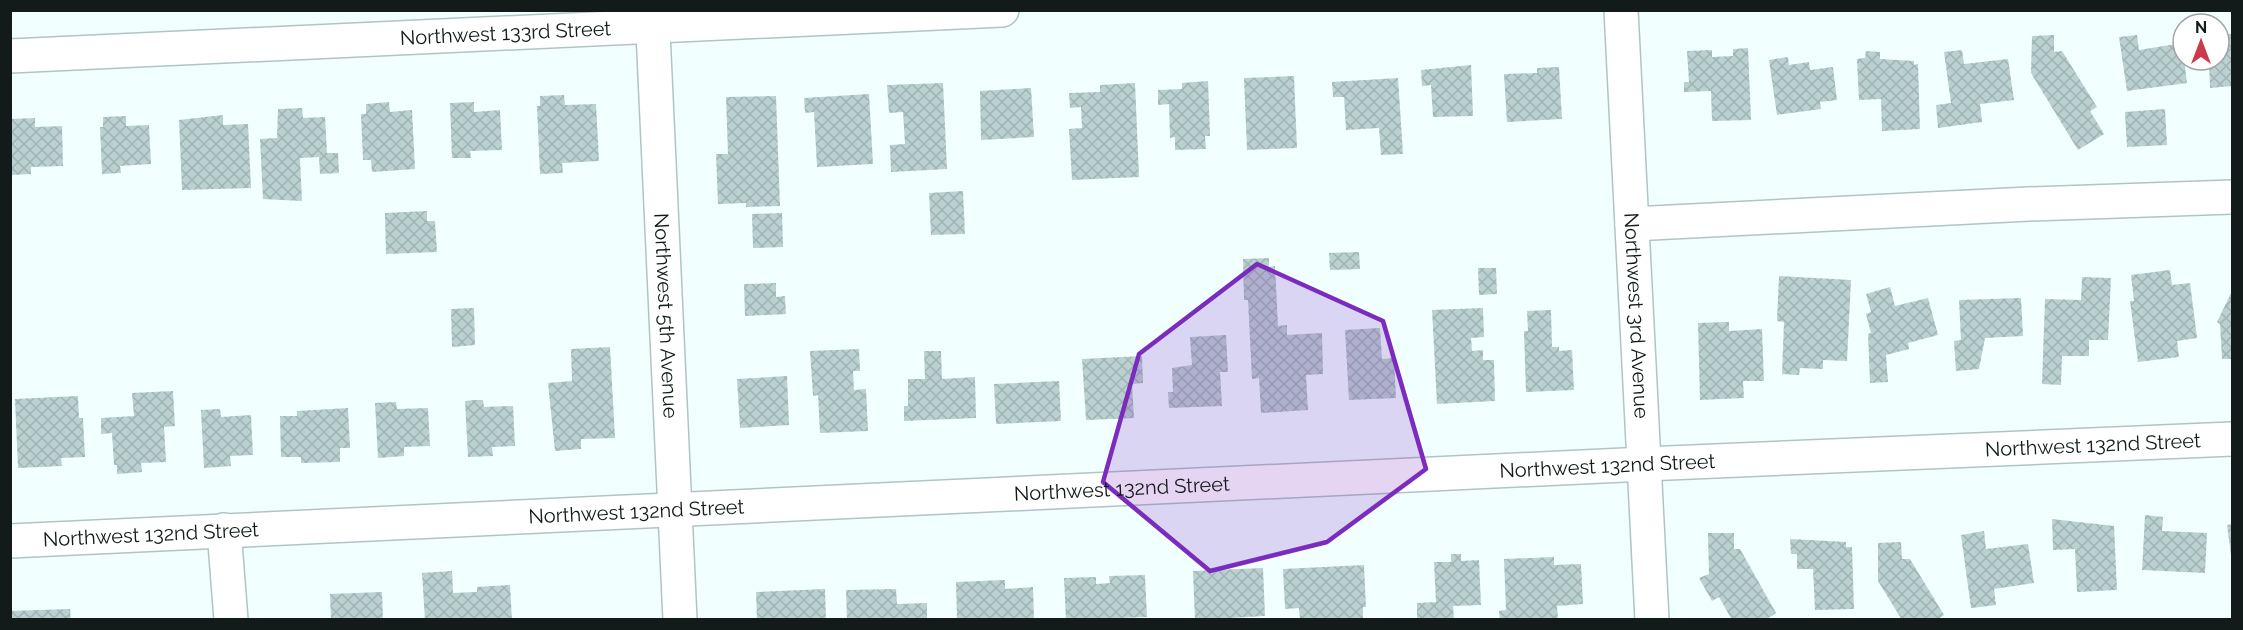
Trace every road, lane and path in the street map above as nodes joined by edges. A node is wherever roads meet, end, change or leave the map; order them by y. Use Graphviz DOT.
graph roads {
  1 [pos="1002,10"];
  2 [pos="1621,10"];
  3 [pos="653,19"];
  4 [pos="10,56"];
  5 [pos="2232,197"];
  6 [pos="1632,224"];
  7 [pos="2232,440"];
  8 [pos="1645,464"];
  9 [pos="676,509"];
  10 [pos="224,530"];
  11 [pos="10,541"];
  12 [pos="231,620"];
  13 [pos="680,620"];
  14 [pos="1652,620"];
  1 -- 3 [label="street, Northwest 133rd Street"];
  2 -- 6 [label="street, Northwest 3rd Avenue"];
  3 -- 4 [label="street, Northwest 133rd Street"];
  3 -- 9 [label="street, Northwest 5th Avenue"];
  5 -- 6 [label="street"];
  6 -- 8 [label="street, Northwest 3rd Avenue"];
  7 -- 8 [label="street, Northwest 132nd Street"];
  8 -- 9 [label="street, Northwest 132nd Street"];
  8 -- 14 [label="street, Northwest 3rd Avenue"];
  9 -- 10 [label="street, Northwest 132nd Street"];
  9 -- 13 [label="street, Northwest 5th Avenue"];
  10 -- 11 [label="street, Northwest 132nd Street"];
  10 -- 12 [label="street"];
}
